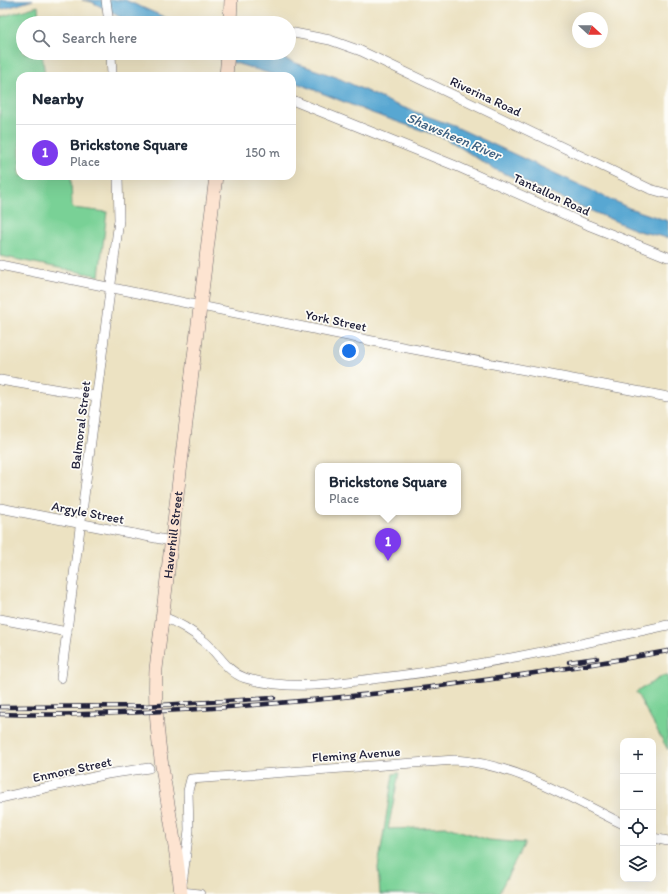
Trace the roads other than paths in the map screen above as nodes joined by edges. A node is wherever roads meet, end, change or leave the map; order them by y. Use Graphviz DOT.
graph roads {
  1 [pos="106,0"];
  2 [pos="231,0"];
  3 [pos="108,16"];
  4 [pos="230,16"];
  5 [pos="296,33"];
  6 [pos="111,60"];
  7 [pos="112,72"];
  8 [pos="296,102"];
  9 [pos="118,180"];
  10 [pos="216,180"];
  11 [pos="668,194"];
  12 [pos="668,257"];
  13 [pos="0,265"];
  14 [pos="110,288"];
  15 [pos="200,305"];
  16 [pos="0,380"];
  17 [pos="96,396"];
  18 [pos="668,397"];
  19 [pos="0,508"];
  20 [pos="80,523"];
  21 [pos="171,541"];
  22 [pos="161,616"];
  23 [pos="0,619"];
  24 [pos="668,626"];
  25 [pos="67,632"];
  26 [pos="61,678"];
  27 [pos="149,768"];
  28 [pos="0,798"];
  29 [pos="620,823"];
  30 [pos="656,839"];
  31 [pos="668,841"];
  32 [pos="181,893"];
  33 [pos="200,894"];
  1 -- 3 [label="street"];
  2 -- 4 [label="main road"];
  5 -- 11 [label="street, Riverina Road"];
  6 -- 7 [label="street"];
  8 -- 12 [label="street, Tantallon Road"];
  9 -- 14 [label="street, Balmoral Street"];
  10 -- 15 [label="main road, Haverhill Street"];
  13 -- 14 [label="street, York Street"];
  14 -- 15 [label="street, York Street"];
  14 -- 17 [label="street, Balmoral Street"];
  15 -- 18 [label="street, York Street"];
  15 -- 21 [label="main road, Haverhill Street"];
  16 -- 17 [label="street"];
  17 -- 20 [label="street, Balmoral Street"];
  19 -- 20 [label="street, Argyle Street"];
  20 -- 21 [label="street, Argyle Street"];
  20 -- 25 [label="street, Balmoral Street"];
  21 -- 22 [label="main road, Haverhill Street"];
  22 -- 24 [label="street"];
  22 -- 32 [label="main road, Haverhill Street"];
  23 -- 25 [label="street"];
  25 -- 26 [label="street, Balmoral Street"];
  27 -- 28 [label="street, Enmore Street"];
  29 -- 32 [label="street, Fleming Avenue"];
  30 -- 31 [label="street"];
  32 -- 33 [label="street"];
}
